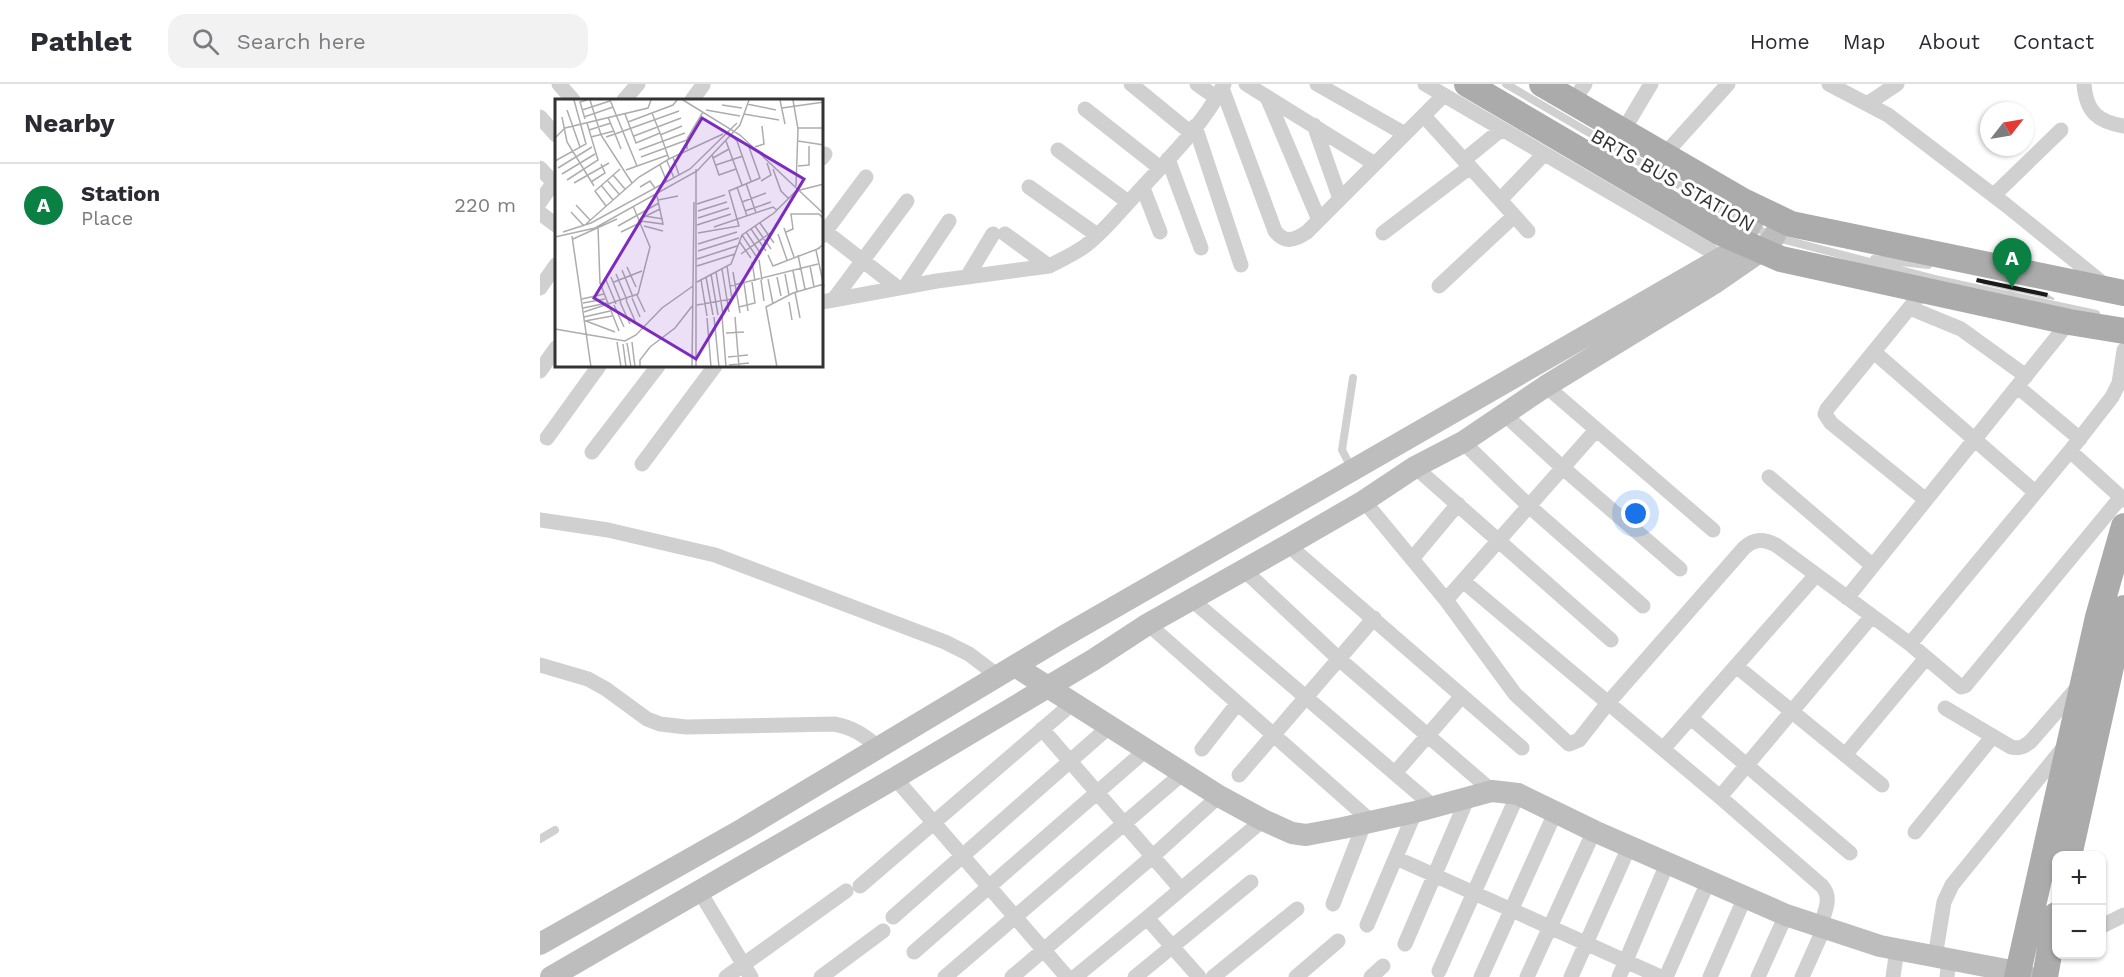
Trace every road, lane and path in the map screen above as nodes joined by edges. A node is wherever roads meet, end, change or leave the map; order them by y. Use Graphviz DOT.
graph roads {
  1 [pos="559,84"];
  2 [pos="638,84"];
  3 [pos="1131,84"];
  4 [pos="1197,84"];
  5 [pos="1246,84"];
  6 [pos="1317,84"];
  7 [pos="1425,84"];
  8 [pos="1506,84"];
  9 [pos="1542,84"];
  10 [pos="1650,84"];
  11 [pos="1728,84"];
  12 [pos="1829,84"];
  13 [pos="1897,84"];
  14 [pos="2084,84"];
  15 [pos="703,85"];
  16 [pos="1221,90"];
  17 [pos="1455,90"];
  18 [pos="1579,93"];
  19 [pos="1267,97"];
  20 [pos="572,99"];
  21 [pos="625,99"];
  22 [pos="693,99"];
  23 [pos="1867,104"];
  24 [pos="1085,109"];
  25 [pos="1424,116"];
  26 [pos="540,117"];
  27 [pos="1314,125"];
  28 [pos="2124,126"];
  29 [pos="1502,129"];
  30 [pos="1193,130"];
  31 [pos="2061,130"];
  32 [pos="1623,131"];
  33 [pos="555,134"];
  34 [pos="1405,134"];
  35 [pos="1058,150"];
  36 [pos="1544,154"];
  37 [pos="1664,155"];
  38 [pos="1164,163"];
  39 [pos="1467,163"];
  40 [pos="1375,164"];
  41 [pos="540,168"];
  42 [pos="866,177"];
  43 [pos="555,181"];
  44 [pos="1029,188"];
  45 [pos="1143,188"];
  46 [pos="1994,195"];
  47 [pos="1340,199"];
  48 [pos="1500,200"];
  49 [pos="907,201"];
  50 [pos="540,202"];
  51 [pos="1128,202"];
  52 [pos="540,213"];
  53 [pos="1514,216"];
  54 [pos="1319,220"];
  55 [pos="949,221"];
  56 [pos="555,224"];
  57 [pos="824,231"];
  58 [pos="1527,231"];
  59 [pos="1160,232"];
  60 [pos="824,233"];
  61 [pos="1383,233"];
  62 [pos="1097,235"];
  63 [pos="1754,239"];
  64 [pos="1201,248"];
  65 [pos="1849,256"];
  66 [pos="863,261"];
  67 [pos="1241,265"];
  68 [pos="555,266"];
  69 [pos="1049,266"];
  70 [pos="1941,266"];
  71 [pos="967,277"];
  72 [pos="1439,286"];
  73 [pos="540,288"];
  74 [pos="902,288"];
  75 [pos="2119,296"];
  76 [pos="1917,299"];
  77 [pos="828,301"];
  78 [pos="2069,322"];
  79 [pos="2115,322"];
  80 [pos="2124,323"];
  81 [pos="555,349"];
  82 [pos="2124,350"];
  83 [pos="1874,352"];
  84 [pos="598,368"];
  85 [pos="656,368"];
  86 [pos="714,368"];
  87 [pos="540,371"];
  88 [pos="1353,378"];
  89 [pos="2022,381"];
  90 [pos="1546,386"];
  91 [pos="1504,414"];
  92 [pos="1596,430"];
  93 [pos="547,438"];
  94 [pos="1975,440"];
  95 [pos="1463,442"];
  96 [pos="2075,445"];
  97 [pos="592,452"];
  98 [pos="642,464"];
  99 [pos="1415,467"];
  100 [pos="1563,468"];
  101 [pos="1352,470"];
  102 [pos="1769,477"];
  103 [pos="2035,492"];
  104 [pos="2122,499"];
  105 [pos="1926,500"];
  106 [pos="1364,501"];
  107 [pos="1458,504"];
  108 [pos="1529,506"];
  109 [pos="540,520"];
  110 [pos="2124,526"];
  111 [pos="1713,530"];
  112 [pos="1499,540"];
  113 [pos="1288,545"];
  114 [pos="1412,559"];
  115 [pos="1873,566"];
  116 [pos="1680,569"];
  117 [pos="1244,570"];
  118 [pos="1815,576"];
  119 [pos="1463,581"];
  120 [pos="1847,598"];
  121 [pos="1192,600"];
  122 [pos="1446,600"];
  123 [pos="1643,606"];
  124 [pos="2124,608"];
  125 [pos="1871,617"];
  126 [pos="1374,618"];
  127 [pos="1148,624"];
  128 [pos="1611,640"];
  129 [pos="1910,644"];
  130 [pos="1926,658"];
  131 [pos="1339,659"];
  132 [pos="540,665"];
  133 [pos="1736,666"];
  134 [pos="1014,667"];
  135 [pos="2084,681"];
  136 [pos="1053,684"];
  137 [pos="1462,696"];
  138 [pos="1306,697"];
  139 [pos="1074,702"];
  140 [pos="1608,703"];
  141 [pos="1237,704"];
  142 [pos="1945,708"];
  143 [pos="1792,711"];
  144 [pos="1691,718"];
  145 [pos="1110,726"];
  146 [pos="1042,729"];
  147 [pos="1273,735"];
  148 [pos="1428,735"];
  149 [pos="1993,736"];
  150 [pos="2070,740"];
  151 [pos="878,747"];
  152 [pos="1522,748"];
  153 [pos="1147,749"];
  154 [pos="1202,749"];
  155 [pos="1663,749"];
  156 [pos="1845,755"];
  157 [pos="1070,761"];
  158 [pos="1747,765"];
  159 [pos="1183,773"];
  160 [pos="1395,773"];
  161 [pos="1239,775"];
  162 [pos="895,778"];
  163 [pos="1882,785"];
  164 [pos="1492,791"];
  165 [pos="1097,792"];
  166 [pos="1518,794"];
  167 [pos="1220,796"];
  168 [pos="1468,797"];
  169 [pos="1720,797"];
  170 [pos="1424,809"];
  171 [pos="1555,813"];
  172 [pos="1263,820"];
  173 [pos="933,823"];
  174 [pos="1124,824"];
  175 [pos="1359,825"];
  176 [pos="555,830"];
  177 [pos="1594,831"];
  178 [pos="1914,832"];
  179 [pos="540,838"];
  180 [pos="1629,847"];
  181 [pos="2070,851"];
  182 [pos="1851,853"];
  183 [pos="963,856"];
  184 [pos="1152,857"];
  185 [pos="1395,858"];
  186 [pos="1667,864"];
  187 [pos="1434,875"];
  188 [pos="1251,882"];
  189 [pos="1708,882"];
  190 [pos="990,886"];
  191 [pos="1180,888"];
  192 [pos="700,892"];
  193 [pos="1473,893"];
  194 [pos="1745,897"];
  195 [pos="1333,904"];
  196 [pos="1297,909"];
  197 [pos="1511,910"];
  198 [pos="1015,915"];
  199 [pos="1786,915"];
  200 [pos="2124,915"];
  201 [pos="892,917"];
  202 [pos="1147,918"];
  203 [pos="2106,924"];
  204 [pos="1367,925"];
  205 [pos="1550,927"];
  206 [pos="1822,927"];
  207 [pos="883,931"];
  208 [pos="1338,941"];
  209 [pos="1586,943"];
  210 [pos="540,944"];
  211 [pos="1406,944"];
  212 [pos="1171,946"];
  213 [pos="1043,949"];
  214 [pos="1897,950"];
  215 [pos="914,952"];
  216 [pos="2052,952"];
  217 [pos="1626,961"];
  218 [pos="1944,964"];
  219 [pos="1383,966"];
  220 [pos="747,971"];
  221 [pos="1439,971"];
  222 [pos="2021,975"];
  223 [pos="551,977"];
  224 [pos="726,977"];
  225 [pos="821,977"];
  226 [pos="945,977"];
  227 [pos="1012,977"];
  228 [pos="1067,977"];
  229 [pos="1075,977"];
  230 [pos="1135,977"];
  231 [pos="1199,977"];
  232 [pos="1213,977"];
  233 [pos="1296,977"];
  234 [pos="1371,977"];
  235 [pos="1481,977"];
  236 [pos="1527,977"];
  237 [pos="1570,977"];
  238 [pos="1619,977"];
  239 [pos="1661,977"];
  240 [pos="1666,977"];
  241 [pos="1710,977"];
  242 [pos="1758,977"];
  243 [pos="1802,977"];
  244 [pos="1893,977"];
  245 [pos="2045,977"];
  1 -- 20 [label="street"];
  2 -- 21 [label="street"];
  3 -- 30 [label="street"];
  4 -- 16 [label="street"];
  5 -- 19 [label="street"];
  6 -- 34 [label="street"];
  7 -- 17 [label="street"];
  8 -- 63 [label="lane, BRTS BUS STATION"];
  9 -- 18 [label="main road"];
  10 -- 32 [label="street"];
  11 -- 37 [label="street"];
  12 -- 23 [label="street"];
  13 -- 23 [label="street"];
  14 -- 28 [label="street"];
  15 -- 22 [label="street"];
  16 -- 30 [label="street"];
  16 -- 54 [label="street"];
  17 -- 25 [label="street"];
  17 -- 29 [label="street"];
  17 -- 63 [label="main road"];
  18 -- 32 [label="main road"];
  19 -- 27 [label="street"];
  19 -- 54 [label="street"];
  23 -- 46 [label="street"];
  24 -- 38 [label="street"];
  25 -- 34 [label="street"];
  25 -- 39 [label="street"];
  26 -- 33 [label="street"];
  27 -- 40 [label="street"];
  27 -- 47 [label="street"];
  29 -- 36 [label="street"];
  29 -- 39 [label="street"];
  30 -- 38 [label="street"];
  30 -- 67 [label="street"];
  31 -- 46 [label="street"];
  32 -- 37 [label="main road"];
  34 -- 40 [label="street"];
  35 -- 51 [label="street"];
  36 -- 48 [label="street"];
  36 -- 63 [label="street"];
  37 -- 63 [label="main road"];
  38 -- 45 [label="street"];
  38 -- 64 [label="street"];
  39 -- 48 [label="street"];
  39 -- 61 [label="street"];
  40 -- 47 [label="street"];
  41 -- 43 [label="street"];
  42 -- 57 [label="street"];
  43 -- 50 [label="street"];
  44 -- 62 [label="street"];
  45 -- 51 [label="street"];
  45 -- 59 [label="street"];
  46 -- 75 [label="street"];
  47 -- 54 [label="street"];
  48 -- 53 [label="street"];
  49 -- 66 [label="street"];
  51 -- 62 [label="street"];
  52 -- 56 [label="street"];
  53 -- 58 [label="street"];
  53 -- 72 [label="street"];
  55 -- 74 [label="street"];
  60 -- 66 [label="street"];
  62 -- 69 [label="street"];
  63 -- 65 [label="lane, BRTS BUS STATION"];
  63 -- 75 [label="main road"];
  63 -- 76 [label="main road"];
  63 -- 90 [label="street"];
  63 -- 101 [label="street"];
  65 -- 70 [label="lane"];
  65 -- 79 [label="lane"];
  66 -- 74 [label="street"];
  66 -- 77 [label="street"];
  68 -- 73 [label="street"];
  69 -- 71 [label="street"];
  69 -- 71 [label="street"];
  71 -- 74 [label="street"];
  74 -- 77 [label="street"];
  76 -- 78 [label="main road"];
  76 -- 83 [label="street"];
  76 -- 89 [label="street"];
  78 -- 79 [label="main road"];
  78 -- 89 [label="street"];
  79 -- 80 [label="lane"];
  81 -- 87 [label="street"];
  82 -- 96 [label="street"];
  83 -- 94 [label="street"];
  83 -- 105 [label="street"];
  84 -- 93 [label="street"];
  85 -- 97 [label="street"];
  86 -- 98 [label="street"];
  88 -- 101 [label="lane"];
  89 -- 94 [label="street"];
  89 -- 96 [label="street"];
  90 -- 91 [label="street"];
  90 -- 92 [label="street"];
  91 -- 95 [label="street"];
  91 -- 100 [label="street"];
  92 -- 100 [label="street"];
  92 -- 111 [label="street"];
  94 -- 103 [label="street"];
  94 -- 105 [label="street"];
  95 -- 99 [label="street"];
  95 -- 108 [label="street"];
  96 -- 103 [label="street"];
  96 -- 104 [label="street"];
  99 -- 106 [label="street"];
  99 -- 107 [label="street"];
  100 -- 108 [label="street"];
  100 -- 116 [label="street"];
  101 -- 134 [label="street"];
  102 -- 115 [label="street"];
  103 -- 129 [label="street"];
  104 -- 130 [label="street"];
  105 -- 115 [label="street"];
  106 -- 113 [label="street"];
  106 -- 114 [label="street"];
  107 -- 112 [label="street"];
  107 -- 114 [label="street"];
  108 -- 112 [label="street"];
  108 -- 123 [label="street"];
  109 -- 134 [label="street"];
  110 -- 135 [label="main road"];
  112 -- 119 [label="street"];
  112 -- 128 [label="street"];
  113 -- 117 [label="street"];
  113 -- 126 [label="street"];
  114 -- 122 [label="street"];
  115 -- 120 [label="street"];
  117 -- 121 [label="street"];
  117 -- 131 [label="street"];
  118 -- 120 [label="street"];
  118 -- 133 [label="street"];
  118 -- 140 [label="street"];
  119 -- 122 [label="street"];
  119 -- 140 [label="street"];
  120 -- 125 [label="street"];
  121 -- 127 [label="street"];
  121 -- 138 [label="street"];
  122 -- 140 [label="street"];
  124 -- 181 [label="main road"];
  125 -- 129 [label="street"];
  125 -- 143 [label="street"];
  126 -- 131 [label="street"];
  126 -- 137 [label="street"];
  127 -- 136 [label="street"];
  127 -- 141 [label="street"];
  129 -- 130 [label="street"];
  130 -- 156 [label="street"];
  131 -- 138 [label="street"];
  131 -- 148 [label="street"];
  132 -- 151 [label="street"];
  133 -- 143 [label="street"];
  133 -- 144 [label="street"];
  134 -- 136 [label="street"];
  134 -- 151 [label="street"];
  135 -- 149 [label="street"];
  135 -- 150 [label="main road"];
  136 -- 139 [label="street"];
  136 -- 162 [label="street"];
  137 -- 148 [label="street"];
  137 -- 152 [label="street"];
  138 -- 147 [label="street"];
  138 -- 160 [label="street"];
  139 -- 145 [label="street"];
  139 -- 146 [label="street"];
  140 -- 155 [label="street"];
  141 -- 147 [label="street"];
  141 -- 154 [label="street"];
  142 -- 149 [label="street"];
  143 -- 156 [label="street"];
  143 -- 158 [label="street"];
  144 -- 155 [label="street"];
  144 -- 158 [label="street"];
  145 -- 153 [label="street"];
  145 -- 157 [label="street"];
  146 -- 157 [label="street"];
  146 -- 173 [label="street"];
  147 -- 161 [label="street"];
  147 -- 175 [label="street"];
  148 -- 160 [label="street"];
  148 -- 164 [label="street"];
  149 -- 178 [label="street"];
  150 -- 218 [label="street"];
  150 -- 222 [label="main road"];
  151 -- 210 [label="street"];
  153 -- 159 [label="street"];
  153 -- 165 [label="street"];
  155 -- 169 [label="street"];
  156 -- 163 [label="street"];
  157 -- 165 [label="street"];
  157 -- 183 [label="street"];
  158 -- 169 [label="street"];
  158 -- 182 [label="street"];
  159 -- 167 [label="street"];
  159 -- 174 [label="street"];
  160 -- 170 [label="street"];
  162 -- 173 [label="street"];
  162 -- 192 [label="street"];
  164 -- 166 [label="street"];
  164 -- 168 [label="street"];
  165 -- 174 [label="street"];
  165 -- 190 [label="street"];
  166 -- 171 [label="street"];
  166 -- 193 [label="street"];
  167 -- 172 [label="street"];
  167 -- 184 [label="street"];
  168 -- 170 [label="street"];
  168 -- 187 [label="street"];
  169 -- 206 [label="street"];
  170 -- 175 [label="street"];
  170 -- 185 [label="street"];
  171 -- 177 [label="street"];
  171 -- 197 [label="street"];
  172 -- 175 [label="street"];
  172 -- 191 [label="street"];
  173 -- 183 [label="street"];
  173 -- 220 [label="street"];
  174 -- 184 [label="street"];
  174 -- 198 [label="street"];
  175 -- 195 [label="street"];
  176 -- 179 [label="lane"];
  177 -- 180 [label="street"];
  177 -- 205 [label="street"];
  180 -- 186 [label="street"];
  180 -- 209 [label="street"];
  183 -- 190 [label="street"];
  183 -- 201 [label="street"];
  184 -- 191 [label="street"];
  184 -- 213 [label="street"];
  185 -- 187 [label="street"];
  185 -- 204 [label="street"];
  186 -- 189 [label="street"];
  186 -- 217 [label="street"];
  187 -- 193 [label="street"];
  187 -- 211 [label="street"];
  188 -- 212 [label="street"];
  189 -- 194 [label="street"];
  189 -- 240 [label="street"];
  190 -- 198 [label="street"];
  190 -- 215 [label="street"];
  191 -- 202 [label="street"];
  192 -- 220 [label="street"];
  192 -- 223 [label="street"];
  193 -- 197 [label="street"];
  193 -- 221 [label="street"];
  194 -- 199 [label="street"];
  194 -- 241 [label="street"];
  196 -- 232 [label="street"];
  197 -- 205 [label="street"];
  197 -- 235 [label="street"];
  198 -- 213 [label="street"];
  198 -- 226 [label="street"];
  199 -- 206 [label="street"];
  199 -- 242 [label="street"];
  200 -- 203 [label="street"];
  202 -- 212 [label="street"];
  202 -- 229 [label="street"];
  205 -- 209 [label="street"];
  205 -- 236 [label="street"];
  206 -- 214 [label="street"];
  206 -- 243 [label="street"];
  207 -- 225 [label="street"];
  208 -- 233 [label="street"];
  209 -- 217 [label="street"];
  209 -- 237 [label="street"];
  212 -- 230 [label="street"];
  212 -- 231 [label="street"];
  213 -- 227 [label="street"];
  213 -- 228 [label="street"];
  214 -- 218 [label="street"];
  214 -- 244 [label="street"];
  216 -- 245 [label="main road"];
  217 -- 238 [label="street"];
  217 -- 239 [label="street"];
  218 -- 222 [label="street"];
  219 -- 234 [label="street"];
  220 -- 224 [label="street"];
}
